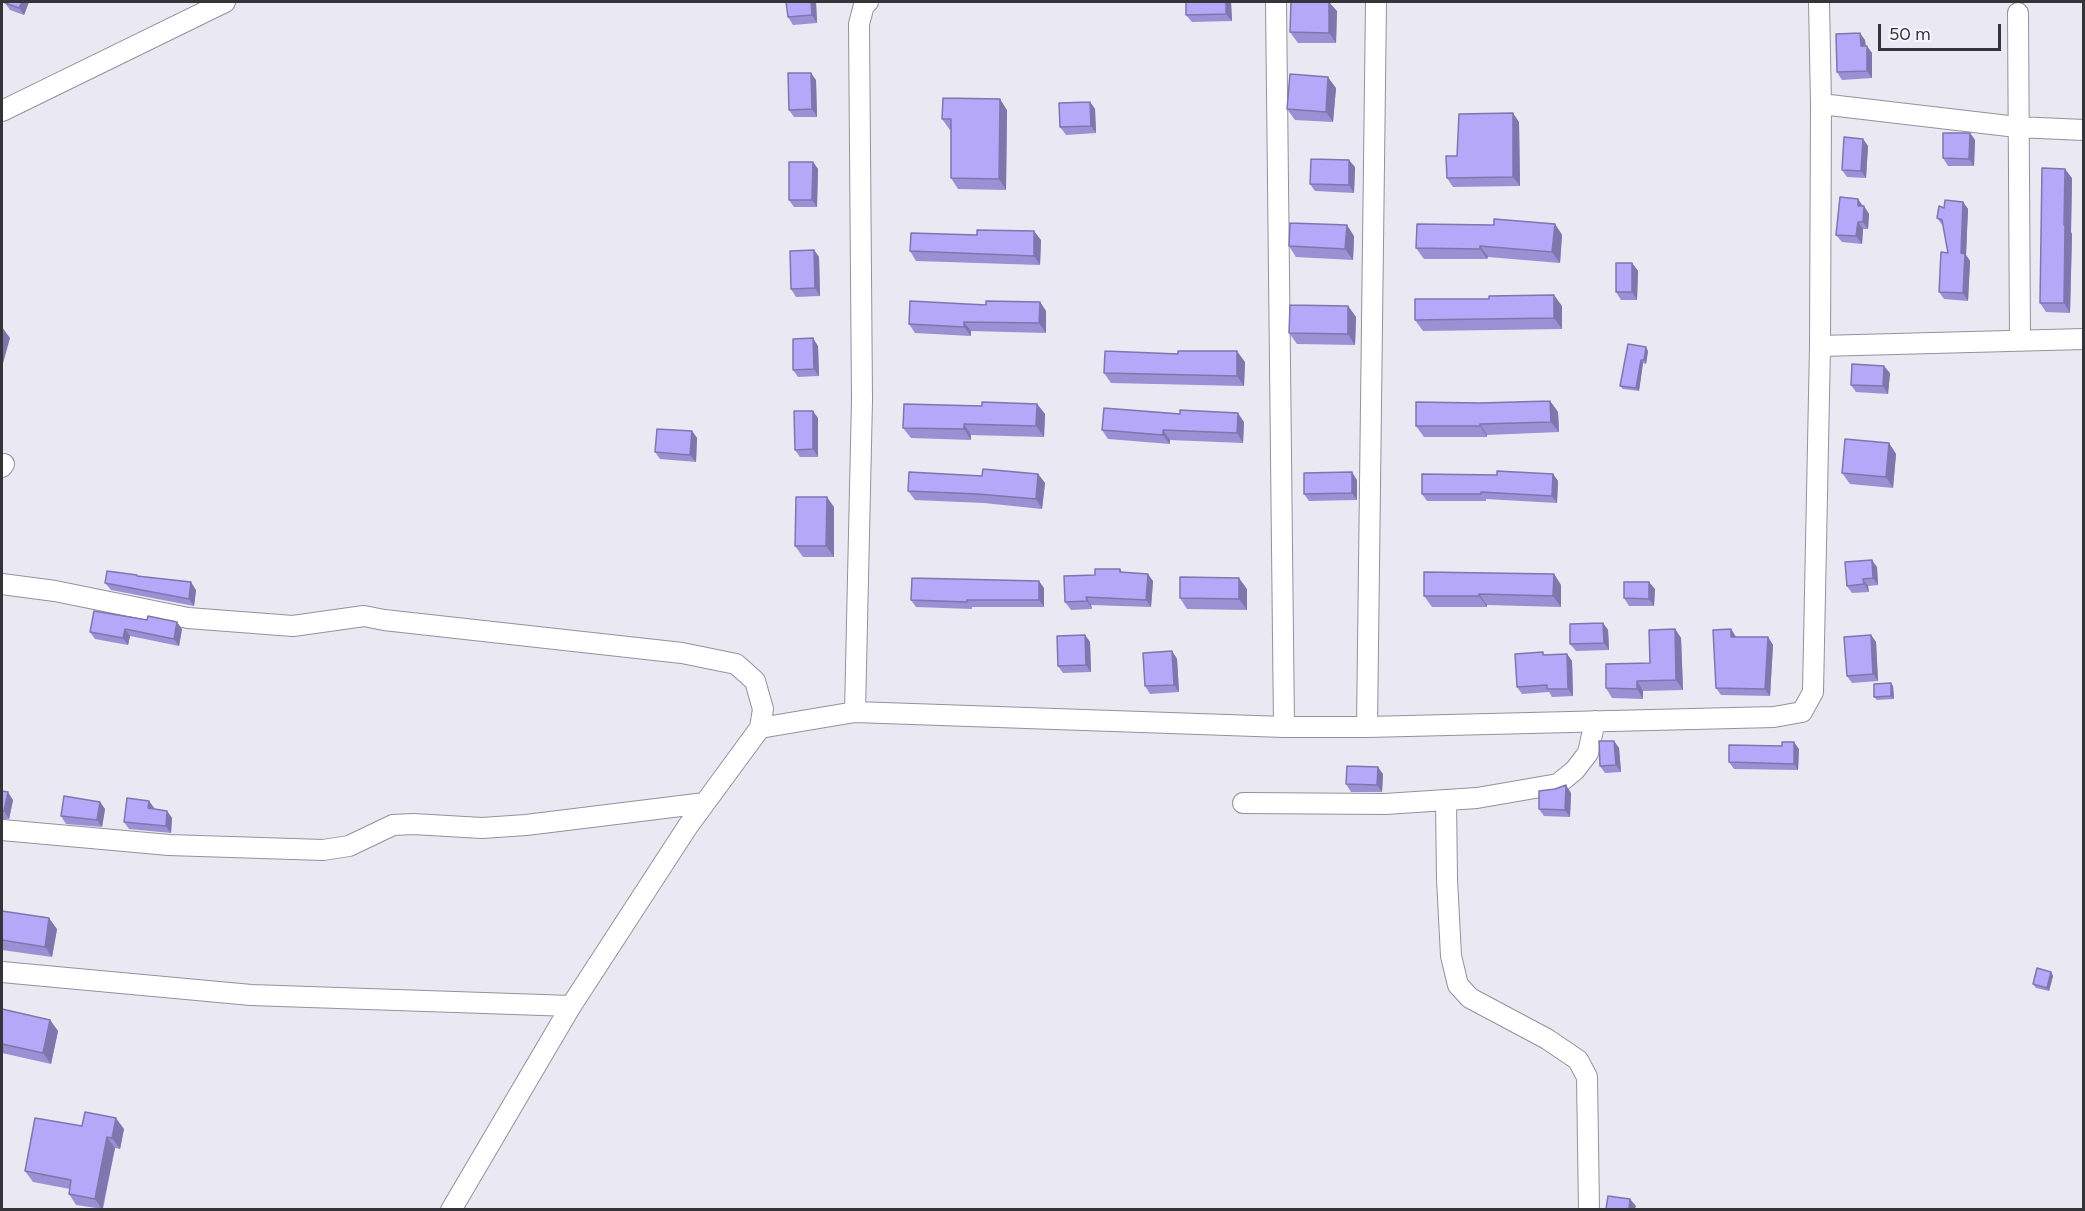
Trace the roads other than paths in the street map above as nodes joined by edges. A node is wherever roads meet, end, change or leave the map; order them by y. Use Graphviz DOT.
graph roads {
  1 [pos="225,2"];
  2 [pos="868,2"];
  3 [pos="1276,2"];
  4 [pos="1376,2"];
  5 [pos="1819,2"];
  6 [pos="2018,13"];
  7 [pos="1821,104"];
  8 [pos="2,111"];
  9 [pos="2017,127"];
  10 [pos="2084,130"];
  11 [pos="2020,339"];
  12 [pos="2084,339"];
  13 [pos="1820,346"];
  14 [pos="2,584"];
  15 [pos="855,712"];
  16 [pos="1595,721"];
  17 [pos="1284,727"];
  18 [pos="1367,727"];
  19 [pos="760,728"];
  20 [pos="1446,800"];
  21 [pos="705,803"];
  22 [pos="1243,803"];
  23 [pos="2,830"];
  24 [pos="2,972"];
  25 [pos="571,1006"];
  26 [pos="451,1209"];
  27 [pos="1589,1209"];
  1 -- 8 [label="street"];
  2 -- 15 [label="street"];
  3 -- 17 [label="street"];
  4 -- 18 [label="street"];
  5 -- 7 [label="street"];
  6 -- 9 [label="street"];
  7 -- 9 [label="street"];
  7 -- 13 [label="street"];
  9 -- 10 [label="street"];
  9 -- 11 [label="street"];
  11 -- 12 [label="street"];
  11 -- 13 [label="street"];
  13 -- 16 [label="street"];
  14 -- 19 [label="street"];
  15 -- 17 [label="street"];
  15 -- 19 [label="street"];
  16 -- 18 [label="street"];
  16 -- 20 [label="street"];
  17 -- 18 [label="street"];
  19 -- 21 [label="street"];
  20 -- 22 [label="street"];
  20 -- 27 [label="street"];
  21 -- 23 [label="street"];
  21 -- 25 [label="street"];
  24 -- 25 [label="street"];
  25 -- 26 [label="street"];
}
